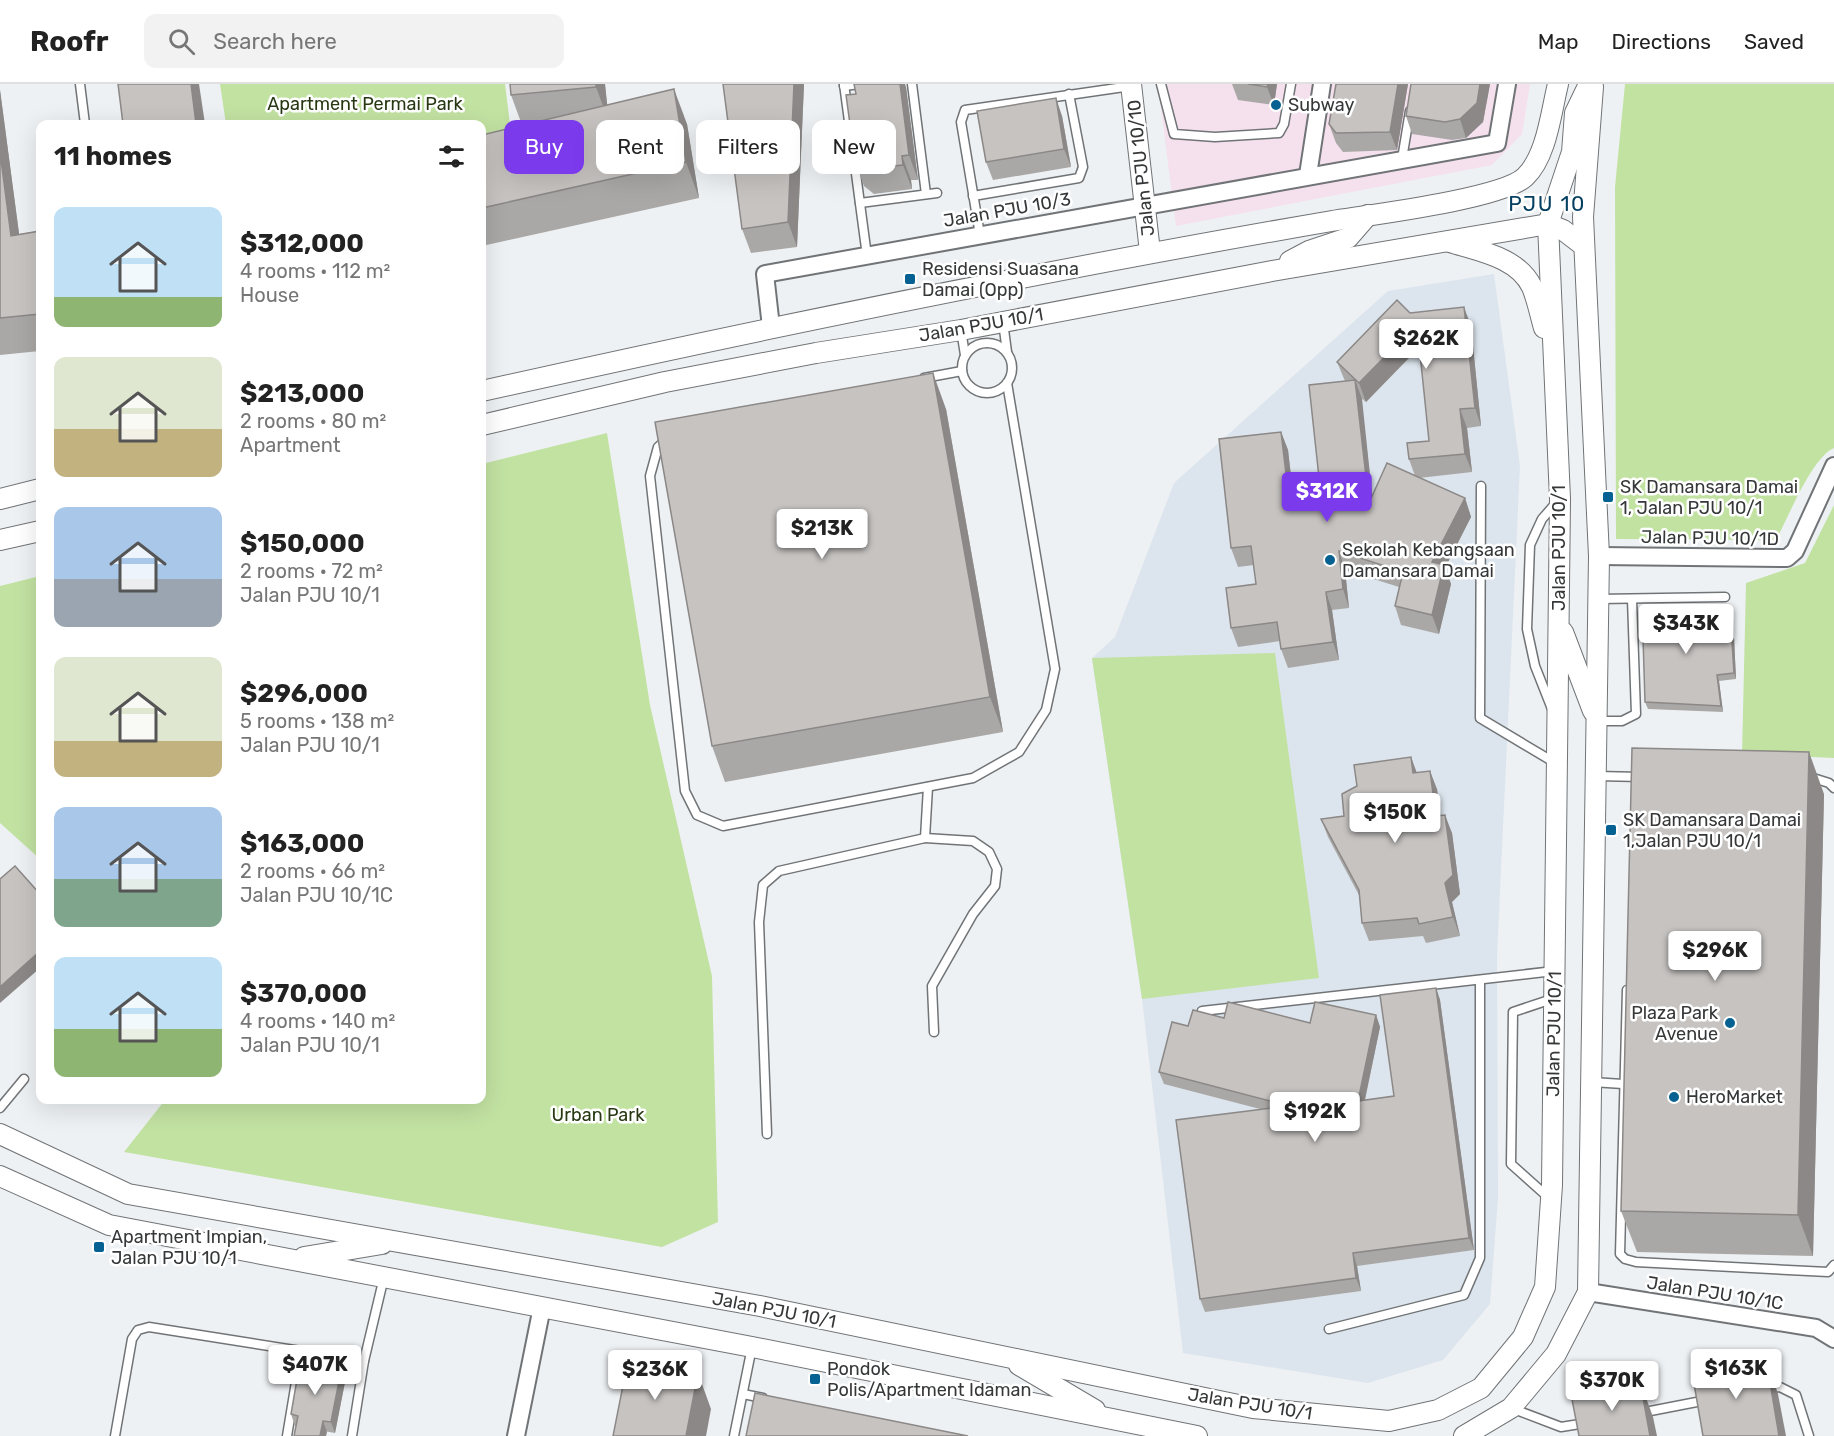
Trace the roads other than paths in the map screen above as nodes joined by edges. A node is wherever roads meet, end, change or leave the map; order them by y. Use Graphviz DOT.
graph roads {
  1 [pos="80,84"];
  2 [pos="860,84"];
  3 [pos="912,84"];
  4 [pos="1161,84"];
  5 [pos="1291,84"];
  6 [pos="1322,84"];
  7 [pos="1507,84"];
  8 [pos="1558,84"];
  9 [pos="1591,84"];
  10 [pos="844,85"];
  11 [pos="1131,85"];
  12 [pos="1070,94"];
  13 [pos="1410,105"];
  14 [pos="84,120"];
  15 [pos="1402,159"];
  16 [pos="1308,175"];
  17 [pos="937,192"];
  18 [pos="926,194"];
  19 [pos="973,196"];
  20 [pos="860,203"];
  21 [pos="1145,205"];
  22 [pos="1368,215"];
  23 [pos="1548,224"];
  24 [pos="980,235"];
  25 [pos="1448,241"];
  26 [pos="1584,246"];
  27 [pos="1150,252"];
  28 [pos="867,256"];
  29 [pos="1272,271"];
  30 [pos="1003,321"];
  31 [pos="771,327"];
  32 [pos="961,330"];
  33 [pos="1007,352"];
  34 [pos="1552,354"];
  35 [pos="965,356"];
  36 [pos="962,371"];
  37 [pos="914,380"];
  38 [pos="1007,383"];
  39 [pos="486,390"];
  40 [pos="486,423"];
  41 [pos="672,434"];
  42 [pos="1834,466"];
  43 [pos="1481,486"];
  44 [pos="36,490"];
  45 [pos="0,499"];
  46 [pos="1560,499"];
  47 [pos="36,532"];
  48 [pos="0,540"];
  49 [pos="1599,556"];
  50 [pos="1725,597"];
  51 [pos="1599,599"];
  52 [pos="1632,599"];
  53 [pos="1559,621"];
  54 [pos="1597,721"];
  55 [pos="1559,726"];
  56 [pos="1557,765"];
  57 [pos="1596,776"];
  58 [pos="1634,777"];
  59 [pos="1646,777"];
  60 [pos="1801,777"];
  61 [pos="928,787"];
  62 [pos="1634,788"];
  63 [pos="1834,788"];
  64 [pos="925,838"];
  65 [pos="1555,971"];
  66 [pos="1627,978"];
  67 [pos="1480,980"];
  68 [pos="1555,998"];
  69 [pos="1202,1011"];
  70 [pos="934,1032"];
  71 [pos="24,1079"];
  72 [pos="1592,1082"];
  73 [pos="1623,1084"];
  74 [pos="0,1108"];
  75 [pos="0,1134"];
  76 [pos="767,1134"];
  77 [pos="0,1176"];
  78 [pos="1551,1201"];
  79 [pos="396,1242"];
  80 [pos="293,1259"];
  81 [pos="1834,1265"];
  82 [pos="384,1277"];
  83 [pos="1588,1292"];
  84 [pos="542,1307"];
  85 [pos="1329,1329"];
  86 [pos="1834,1338"];
  87 [pos="752,1347"];
  88 [pos="301,1352"];
  89 [pos="1006,1357"];
  90 [pos="364,1361"];
  91 [pos="1758,1389"];
  92 [pos="743,1394"];
  93 [pos="1717,1398"];
  94 [pos="777,1401"];
  95 [pos="1511,1408"];
  96 [pos="1631,1414"];
  97 [pos="1107,1418"];
  98 [pos="1596,1421"];
  99 [pos="1562,1432"];
  100 [pos="115,1436"];
  101 [pos="287,1436"];
  102 [pos="352,1436"];
  103 [pos="516,1436"];
  104 [pos="734,1436"];
  105 [pos="1197,1436"];
  106 [pos="1464,1436"];
  107 [pos="1809,1436"];
  1 -- 14 [label="lane"];
  2 -- 10 [label="lane"];
  3 -- 18 [label="lane"];
  4 -- 5 [label="lane"];
  6 -- 16 [label="street"];
  7 -- 15 [label="street, Jalan PJU 10/3"];
  8 -- 22 [label="street, Jalan PJU 10/1"];
  9 -- 23 [label="street"];
  9 -- 26 [label="street, Jalan PJU 10/1"];
  10 -- 20 [label="lane"];
  11 -- 12 [label="lane"];
  11 -- 21 [label="street, Jalan PJU 10/10"];
  12 -- 19 [label="lane"];
  12 -- 19 [label="lane"];
  13 -- 15 [label="lane"];
  15 -- 16 [label="street, Jalan PJU 10/3"];
  16 -- 21 [label="street, Jalan PJU 10/3"];
  17 -- 18 [label="lane"];
  18 -- 20 [label="lane"];
  19 -- 24 [label="lane"];
  20 -- 28 [label="lane"];
  21 -- 24 [label="street, Jalan PJU 10/3"];
  21 -- 27 [label="street, Jalan PJU 10/10"];
  22 -- 27 [label="street, Jalan PJU 10/1"];
  22 -- 29 [label="street"];
  23 -- 25 [label="street, Jalan PJU 10/1"];
  23 -- 26 [label="street"];
  23 -- 34 [label="street, Jalan PJU 10/1"];
  24 -- 28 [label="street, Jalan PJU 10/3"];
  25 -- 29 [label="street, Jalan PJU 10/1"];
  25 -- 34 [label="street"];
  26 -- 49 [label="street, Jalan PJU 10/1"];
  27 -- 31 [label="street, Jalan PJU 10/1"];
  28 -- 31 [label="street, Jalan PJU 10/3"];
  29 -- 30 [label="street, Jalan PJU 10/1"];
  30 -- 32 [label="street, Jalan PJU 10/1"];
  30 -- 33 [label="lane"];
  31 -- 39 [label="street, Jalan PJU 10/1"];
  32 -- 35 [label="lane"];
  32 -- 40 [label="street, Jalan PJU 10/1"];
  33 -- 35 [label="lane"];
  33 -- 38 [label="lane"];
  34 -- 46 [label="street, Jalan PJU 10/1"];
  35 -- 36 [label="lane"];
  36 -- 37 [label="lane"];
  36 -- 38 [label="lane"];
  38 -- 61 [label="lane"];
  41 -- 61 [label="lane"];
  42 -- 49 [label="street, Jalan PJU 10/1D"];
  43 -- 56 [label="lane"];
  44 -- 45 [label="street"];
  46 -- 53 [label="street, Jalan PJU 10/1"];
  46 -- 55 [label="lane"];
  47 -- 48 [label="street"];
  49 -- 51 [label="street, Jalan PJU 10/1"];
  50 -- 52 [label="lane"];
  51 -- 52 [label="lane"];
  51 -- 54 [label="street, Jalan PJU 10/1"];
  52 -- 54 [label="lane"];
  53 -- 54 [label="street"];
  53 -- 55 [label="street, Jalan PJU 10/1"];
  54 -- 57 [label="street, Jalan PJU 10/1"];
  55 -- 56 [label="street, Jalan PJU 10/1"];
  56 -- 65 [label="street, Jalan PJU 10/1"];
  57 -- 58 [label="lane"];
  57 -- 72 [label="street, Jalan PJU 10/1"];
  58 -- 59 [label="lane"];
  58 -- 62 [label="lane"];
  60 -- 63 [label="lane"];
  61 -- 64 [label="lane"];
  64 -- 70 [label="lane"];
  64 -- 76 [label="lane"];
  65 -- 67 [label="lane"];
  65 -- 68 [label="street, Jalan PJU 10/1"];
  66 -- 73 [label="lane"];
  67 -- 69 [label="lane"];
  67 -- 85 [label="lane"];
  68 -- 78 [label="street, Jalan PJU 10/1"];
  68 -- 78 [label="lane"];
  71 -- 74 [label="lane"];
  72 -- 73 [label="lane"];
  72 -- 83 [label="street, Jalan PJU 10/1"];
  73 -- 81 [label="lane"];
  75 -- 79 [label="street, Jalan PJU 10/1"];
  77 -- 80 [label="street"];
  78 -- 89 [label="street, Jalan PJU 10/1"];
  79 -- 80 [label="street"];
  79 -- 89 [label="street, Jalan PJU 10/1"];
  80 -- 82 [label="street"];
  82 -- 84 [label="street"];
  82 -- 90 [label="lane"];
  83 -- 86 [label="street, Jalan PJU 10/1C"];
  83 -- 95 [label="street, Jalan PJU 10/1"];
  84 -- 87 [label="street"];
  84 -- 103 [label="street"];
  87 -- 92 [label="lane"];
  87 -- 97 [label="street"];
  88 -- 90 [label="lane"];
  88 -- 100 [label="lane"];
  88 -- 101 [label="lane"];
  89 -- 97 [label="street"];
  90 -- 102 [label="lane"];
  91 -- 107 [label="lane"];
  92 -- 94 [label="lane"];
  92 -- 104 [label="lane"];
  93 -- 96 [label="lane"];
  95 -- 99 [label="lane"];
  95 -- 106 [label="street, Jalan PJU 10/1"];
  97 -- 105 [label="street"];
  98 -- 99 [label="lane"];
}
